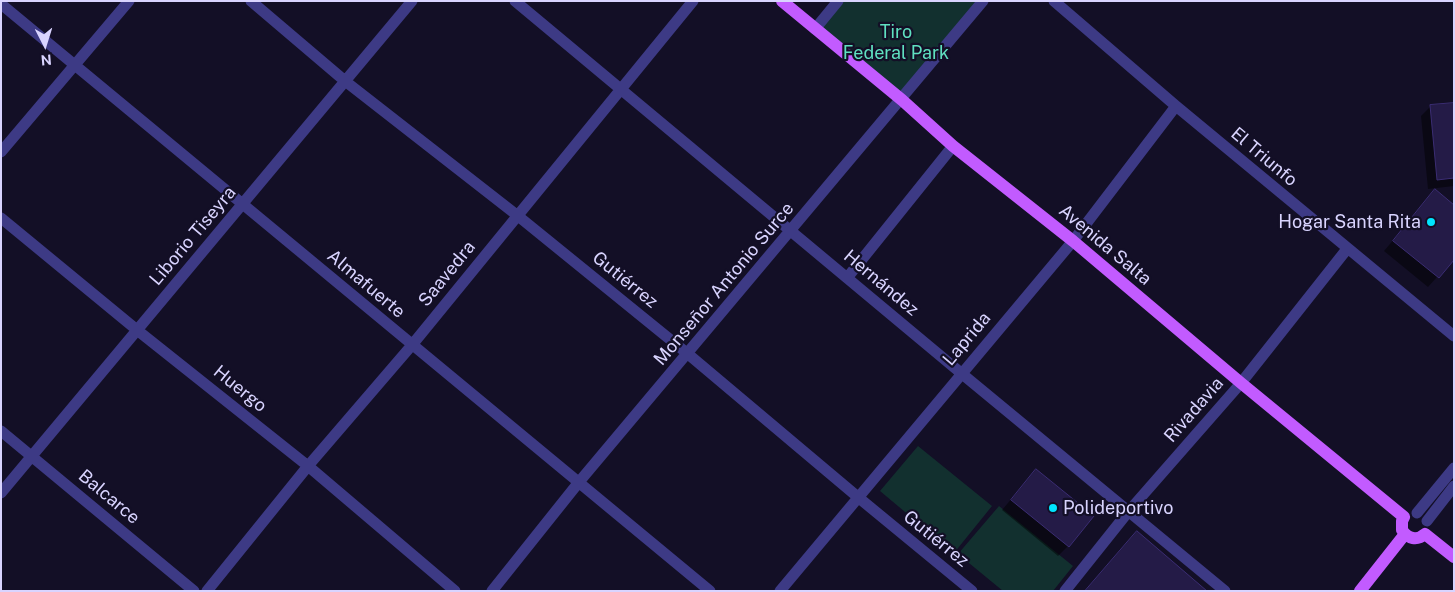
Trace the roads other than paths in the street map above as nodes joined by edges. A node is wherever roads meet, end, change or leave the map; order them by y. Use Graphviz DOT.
graph roads {
  1 [pos="128,1"];
  2 [pos="251,1"];
  3 [pos="412,1"];
  4 [pos="515,1"];
  5 [pos="693,1"];
  6 [pos="782,1"];
  7 [pos="838,1"];
  8 [pos="983,1"];
  9 [pos="1054,1"];
  10 [pos="1,4"];
  11 [pos="815,29"];
  12 [pos="75,66"];
  13 [pos="345,81"];
  14 [pos="620,89"];
  15 [pos="902,100"];
  16 [pos="1176,106"];
  17 [pos="953,146"];
  18 [pos="1,152"];
  19 [pos="242,204"];
  20 [pos="518,216"];
  21 [pos="1,218"];
  22 [pos="791,231"];
  23 [pos="1073,241"];
  24 [pos="1347,249"];
  25 [pos="847,278"];
  26 [pos="137,330"];
  27 [pos="1454,336"];
  28 [pos="412,345"];
  29 [pos="688,354"];
  30 [pos="961,373"];
  31 [pos="1240,383"];
  32 [pos="1,431"];
  33 [pos="32,456"];
  34 [pos="308,466"];
  35 [pos="1454,468"];
  36 [pos="579,482"];
  37 [pos="1454,486"];
  38 [pos="1,493"];
  39 [pos="859,498"];
  40 [pos="1128,512"];
  41 [pos="1417,513"];
  42 [pos="1404,518"];
  43 [pos="1426,527"];
  44 [pos="1405,534"];
  45 [pos="1454,557"];
  46 [pos="194,591"];
  47 [pos="207,591"];
  48 [pos="455,591"];
  49 [pos="492,591"];
  50 [pos="710,591"];
  51 [pos="780,591"];
  52 [pos="972,591"];
  53 [pos="1065,591"];
  54 [pos="1225,591"];
  55 [pos="1360,591"];
  1 -- 12 [label="street"];
  2 -- 13 [label="street, Gutiérrez"];
  3 -- 13 [label="street, Liborio Tiseyra"];
  4 -- 14 [label="street, Hernández"];
  5 -- 14 [label="street, Saavedra"];
  6 -- 11 [label="main road, Avenida Salta"];
  7 -- 11 [label="street"];
  8 -- 15 [label="street, Monseñor Antonio Surce"];
  9 -- 16 [label="street, El Triunfo"];
  10 -- 12 [label="street, Almafuerte"];
  11 -- 15 [label="main road, Avenida Salta"];
  12 -- 18 [label="street"];
  12 -- 19 [label="street, Almafuerte"];
  13 -- 19 [label="street, Liborio Tiseyra"];
  13 -- 20 [label="street, Gutiérrez"];
  14 -- 20 [label="street, Saavedra"];
  14 -- 22 [label="street, Hernández"];
  15 -- 17 [label="main road, Avenida Salta"];
  15 -- 22 [label="street, Monseñor Antonio Surce"];
  16 -- 23 [label="street, Laprida"];
  16 -- 24 [label="street, El Triunfo"];
  17 -- 23 [label="main road, Avenida Salta"];
  17 -- 25 [label="street"];
  19 -- 26 [label="street, Liborio Tiseyra"];
  19 -- 28 [label="street, Almafuerte"];
  20 -- 28 [label="street, Saavedra"];
  20 -- 29 [label="street, Gutiérrez"];
  21 -- 26 [label="street, Huergo"];
  22 -- 25 [label="street, Hernández"];
  22 -- 29 [label="street, Monseñor Antonio Surce"];
  23 -- 30 [label="street, Laprida"];
  23 -- 31 [label="main road, Avenida Salta"];
  24 -- 27 [label="street, El Triunfo"];
  24 -- 31 [label="street, Rivadavia"];
  25 -- 30 [label="street, Hernández"];
  26 -- 33 [label="street, Liborio Tiseyra"];
  26 -- 34 [label="street, Huergo"];
  28 -- 34 [label="street, Saavedra"];
  28 -- 36 [label="street, Almafuerte"];
  29 -- 36 [label="street, Monseñor Antonio Surce"];
  29 -- 39 [label="street, Gutiérrez"];
  30 -- 39 [label="street, Laprida"];
  30 -- 40 [label="street, Hernández"];
  31 -- 40 [label="street, Rivadavia"];
  31 -- 42 [label="main road, Avenida Salta"];
  32 -- 33 [label="street, Balcarce"];
  33 -- 38 [label="street, Liborio Tiseyra"];
  33 -- 46 [label="street, Balcarce"];
  34 -- 47 [label="street, Saavedra"];
  34 -- 48 [label="street, Huergo"];
  35 -- 41 [label="street"];
  36 -- 49 [label="street, Monseñor Antonio Surce"];
  36 -- 50 [label="street, Almafuerte"];
  37 -- 43 [label="street"];
  39 -- 51 [label="street, Laprida"];
  39 -- 52 [label="street, Gutiérrez"];
  40 -- 53 [label="street, Rivadavia"];
  40 -- 54 [label="street, Hernández"];
  41 -- 42 [label="street"];
  41 -- 43 [label="street"];
  42 -- 44 [label="main road"];
  43 -- 44 [label="main road"];
  43 -- 45 [label="main road"];
  44 -- 55 [label="main road"];
}
